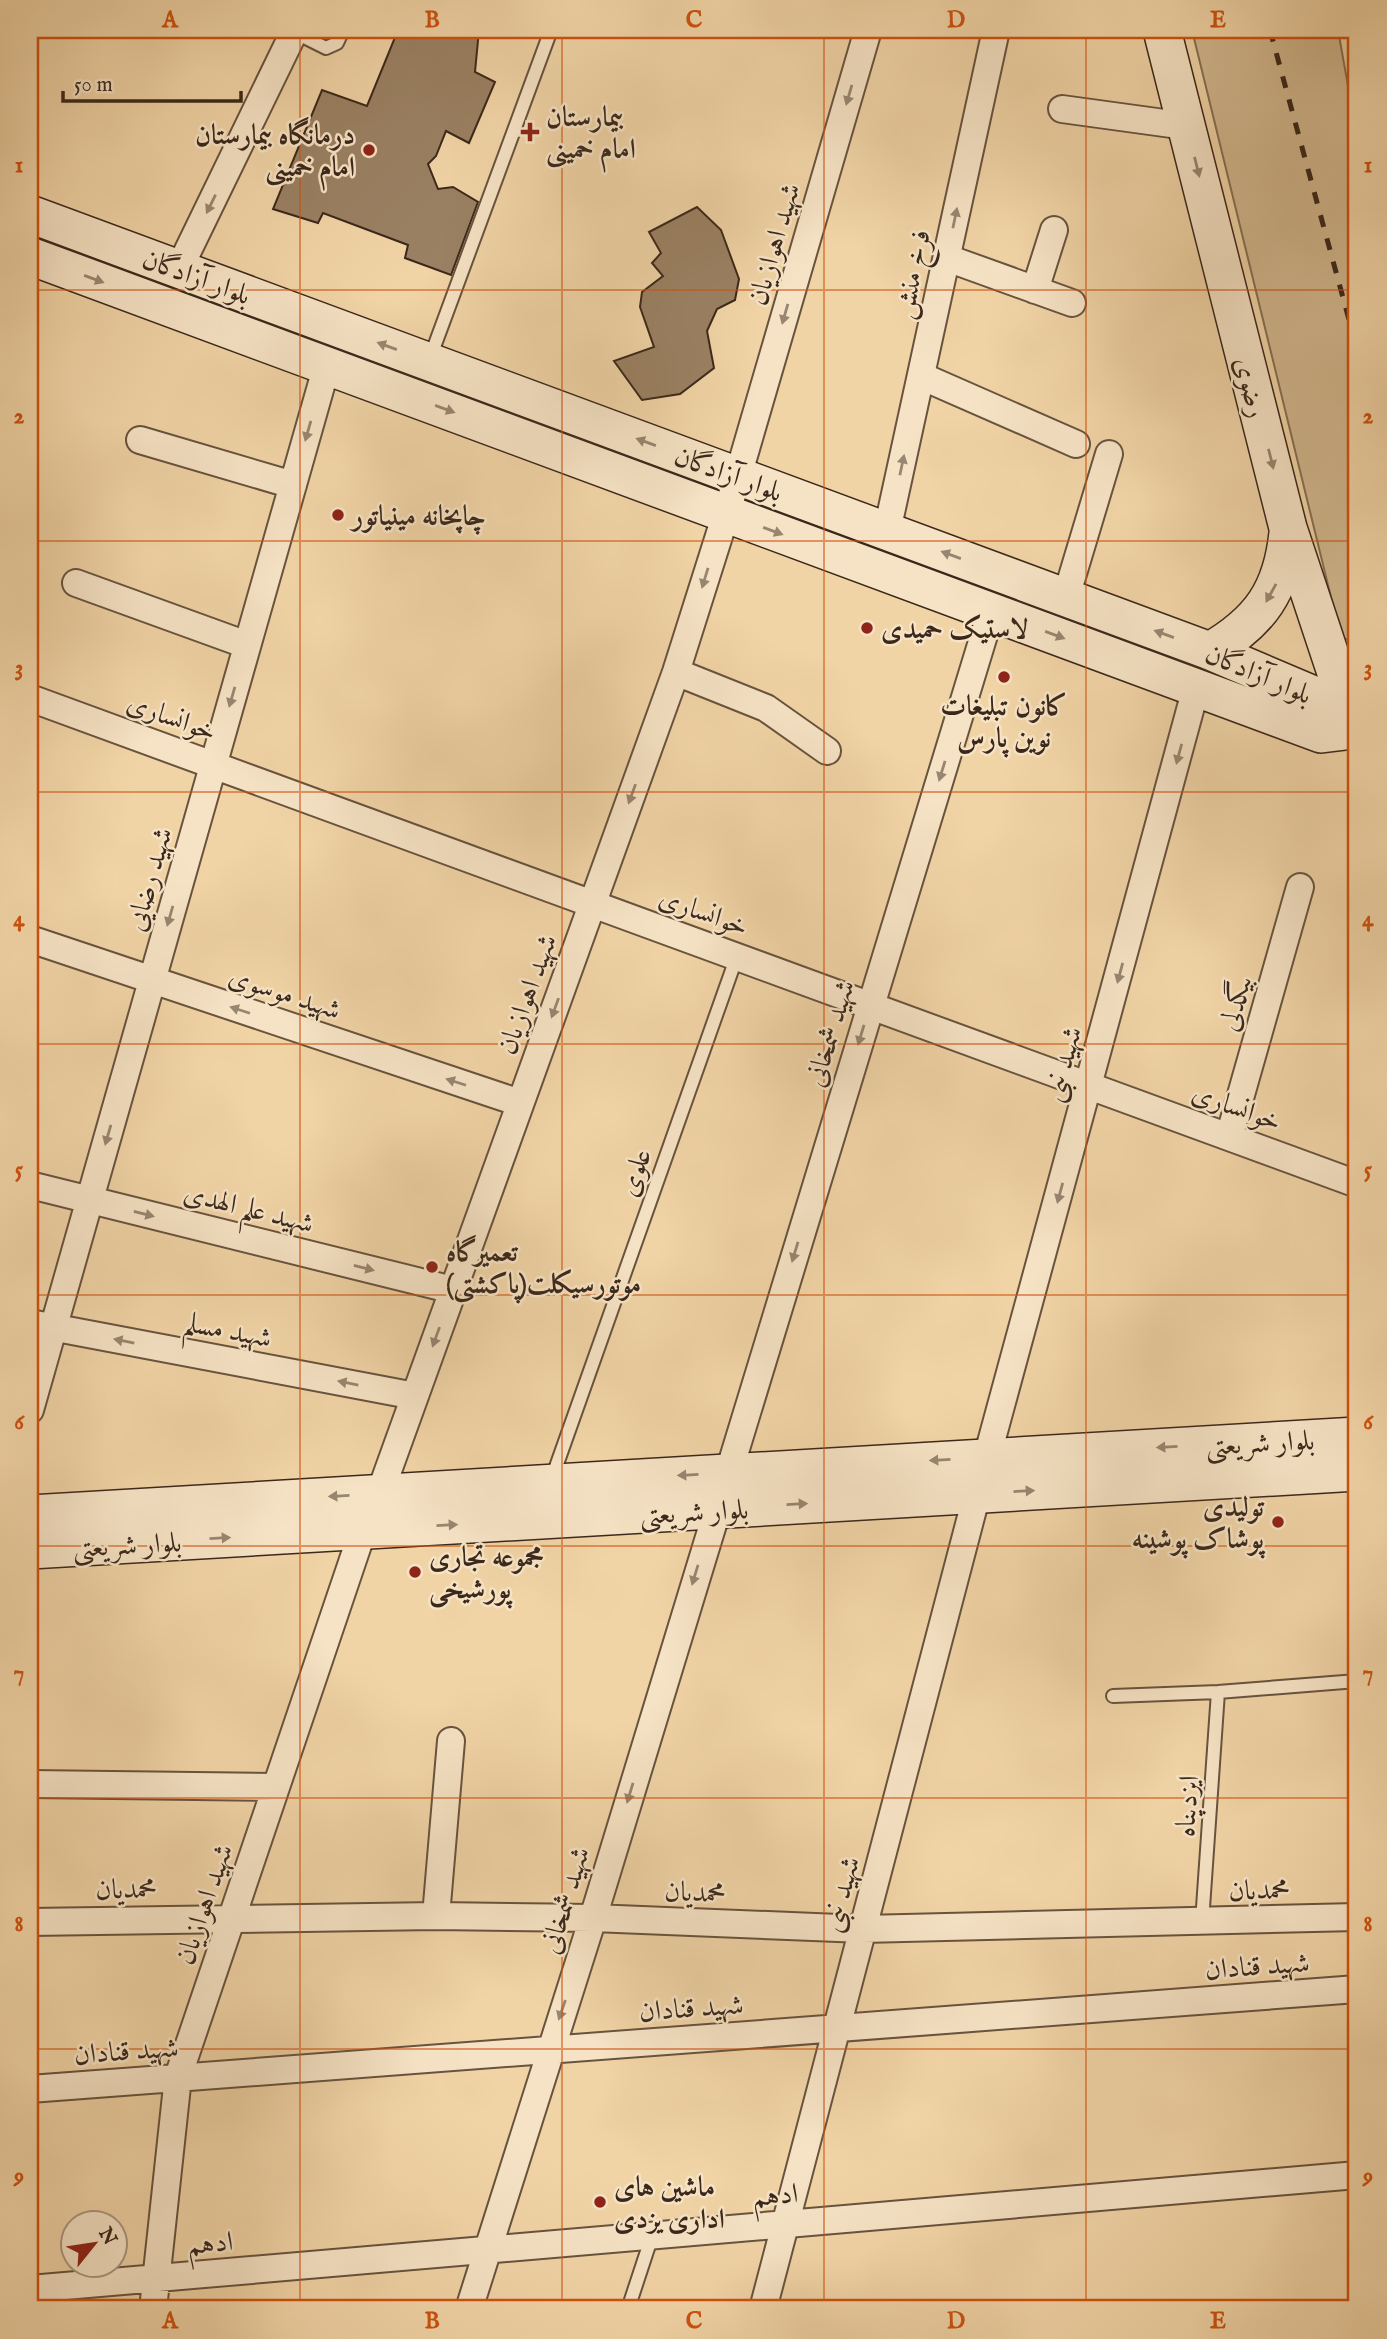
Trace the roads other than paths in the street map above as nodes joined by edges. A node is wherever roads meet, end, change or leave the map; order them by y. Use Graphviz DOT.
graph roads {
  1 [pos="343,30"];
  2 [pos="551,30"];
  3 [pos="868,30"];
  4 [pos="996,30"];
  5 [pos="1162,30"];
  6 [pos="291,31"];
  7 [pos="1062,109"];
  8 [pos="1186,126"];
  9 [pos="30,214"];
  10 [pos="1054,230"];
  11 [pos="947,258"];
  12 [pos="31,260"];
  13 [pos="179,269"];
  14 [pos="1035,290"];
  15 [pos="1072,303"];
  16 [pos="428,361"];
  17 [pos="327,365"];
  18 [pos="921,376"];
  19 [pos="140,440"];
  20 [pos="1076,444"];
  21 [pos="1109,454"];
  22 [pos="738,476"];
  23 [pos="293,485"];
  24 [pos="725,513"];
  25 [pos="1288,528"];
  26 [pos="887,531"];
  27 [pos="76,583"];
  28 [pos="1066,597"];
  29 [pos="991,612"];
  30 [pos="247,645"];
  31 [pos="1210,651"];
  32 [pos="676,673"];
  33 [pos="1196,688"];
  34 [pos="30,698"];
  35 [pos="1356,733"];
  36 [pos="827,751"];
  37 [pos="214,765"];
  38 [pos="1300,887"];
  39 [pos="592,904"];
  40 [pos="30,940"];
  41 [pos="737,956"];
  42 [pos="152,980"];
  43 [pos="870,1006"];
  44 [pos="1089,1086"];
  45 [pos="520,1103"];
  46 [pos="1229,1137"];
  47 [pos="1357,1184"];
  48 [pos="30,1185"];
  49 [pos="89,1200"];
  50 [pos="453,1290"];
  51 [pos="41,1326"];
  52 [pos="415,1396"];
  53 [pos="30,1410"];
  54 [pos="1357,1436"];
  55 [pos="989,1458"];
  56 [pos="1357,1472"];
  57 [pos="727,1473"];
  58 [pos="550,1483"];
  59 [pos="380,1493"];
  60 [pos="977,1494"];
  61 [pos="715,1509"];
  62 [pos="30,1514"];
  63 [pos="363,1530"];
  64 [pos="30,1550"];
  65 [pos="1357,1681"];
  66 [pos="1219,1692"];
  67 [pos="1113,1696"];
  68 [pos="451,1741"];
  69 [pos="30,1784"];
  70 [pos="276,1787"];
  71 [pos="436,1916"];
  72 [pos="230,1917"];
  73 [pos="1357,1917"];
  74 [pos="593,1918"];
  75 [pos="30,1922"];
  76 [pos="1202,1922"];
  77 [pos="863,1930"];
  78 [pos="1357,1989"];
  79 [pos="837,2028"];
  80 [pos="549,2050"];
  81 [pos="178,2077"];
  82 [pos="30,2089"];
  83 [pos="1357,2175"];
  84 [pos="786,2224"];
  85 [pos="652,2235"];
  86 [pos="488,2250"];
  87 [pos="156,2278"];
  88 [pos="30,2289"];
  89 [pos="153,2309"];
  90 [pos="469,2309"];
  91 [pos="628,2309"];
  92 [pos="763,2309"];
  1 -- 6 [label="lane"];
  2 -- 16 [label="lane"];
  3 -- 22 [label="street, شهید اهوازیان, one-way"];
  11 -- 4 [label="street, فرخ منش, one-way"];
  5 -- 8 [label="main road, رضوی"];
  6 -- 13 [label="street, one-way"];
  7 -- 8 [label="street"];
  8 -- 25 [label="main road, رضوی, one-way"];
  9 -- 13 [label="main road, بلوار آزادگان"];
  10 -- 14 [label="street"];
  11 -- 14 [label="street"];
  11 -- 18 [label="street, فرخ منش"];
  12 -- 17 [label="main road, بلوار آزادگان, one-way"];
  16 -- 13 [label="main road, بلوار آزادگان, one-way"];
  14 -- 15 [label="street"];
  22 -- 16 [label="main road, بلوار آزادگان, one-way"];
  17 -- 23 [label="street, شهید رضایی, one-way"];
  17 -- 24 [label="main road, بلوار آزادگان, one-way"];
  18 -- 20 [label="street"];
  26 -- 18 [label="street, فرخ منش, one-way"];
  19 -- 23 [label="street"];
  21 -- 28 [label="street"];
  22 -- 24 [label="street, شهید اهوازیان"];
  22 -- 26 [label="main road, بلوار آزادگان"];
  23 -- 30 [label="street, شهید رضایی"];
  24 -- 29 [label="main road, بلوار آزادگان, one-way"];
  24 -- 32 [label="street, شهید اهوازیان, one-way"];
  25 -- 31 [label="main road, one-way"];
  25 -- 35 [label="main road, رضوی"];
  28 -- 26 [label="main road, بلوار آزادگان, one-way"];
  27 -- 30 [label="street"];
  31 -- 28 [label="main road, بلوار آزادگان, one-way"];
  29 -- 33 [label="main road, بلوار آزادگان, one-way"];
  29 -- 43 [label="street, شهید شمخانی, one-way"];
  30 -- 37 [label="street, شهید رضایی, one-way"];
  31 -- 35 [label="main road, بلوار آزادگان"];
  32 -- 36 [label="street"];
  32 -- 39 [label="street, شهید اهوازیان, one-way"];
  33 -- 35 [label="main road, بلوار آزادگان"];
  33 -- 44 [label="street, شهید نبی, one-way"];
  34 -- 37 [label="street, خوانساری"];
  37 -- 39 [label="street, خوانساری"];
  37 -- 42 [label="street, شهید رضایی, one-way"];
  38 -- 46 [label="street, بیگدلی"];
  39 -- 41 [label="street, خوانساری"];
  39 -- 45 [label="street, شهید اهوازیان, one-way"];
  40 -- 42 [label="street, شهید موسوی"];
  41 -- 43 [label="street, خوانساری"];
  41 -- 58 [label="lane, علوی"];
  45 -- 42 [label="street, شهید موسوی, one-way"];
  42 -- 49 [label="street, شهید رضایی, one-way"];
  43 -- 44 [label="street, خوانساری"];
  43 -- 57 [label="street, شهید شمخانی, one-way"];
  44 -- 46 [label="street, خوانساری"];
  44 -- 55 [label="street, شهید نبی, one-way"];
  45 -- 50 [label="street, شهید اهوازیان"];
  46 -- 47 [label="street, خوانساری"];
  48 -- 49 [label="street, شهید علم الهدی"];
  49 -- 50 [label="street, شهید علم الهدی, one-way"];
  49 -- 51 [label="street, شهید رضایی"];
  50 -- 52 [label="street, شهید اهوازیان, one-way"];
  52 -- 51 [label="street, شهید مسلم, one-way"];
  51 -- 53 [label="street, شهید رضایی"];
  52 -- 59 [label="street, شهید اهوازیان"];
  54 -- 55 [label="main road, بلوار شریعتی, one-way"];
  55 -- 57 [label="main road, بلوار شریعتی, one-way"];
  55 -- 60 [label="street, شهید نبی"];
  60 -- 56 [label="main road, بلوار شریعتی, one-way"];
  57 -- 58 [label="main road, بلوار شریعتی, one-way"];
  57 -- 61 [label="street, شهید شمخانی"];
  58 -- 59 [label="main road, بلوار شریعتی"];
  59 -- 62 [label="main road, بلوار شریعتی, one-way"];
  61 -- 60 [label="main road, بلوار شریعتی, one-way"];
  60 -- 77 [label="street, شهید نبی"];
  63 -- 61 [label="main road, بلوار شریعتی, one-way"];
  61 -- 74 [label="street, شهید شمخانی, one-way"];
  64 -- 63 [label="main road, بلوار شریعتی, one-way"];
  63 -- 70 [label="street, شهید اهوازیان"];
  65 -- 66 [label="lane"];
  66 -- 67 [label="lane"];
  66 -- 76 [label="lane, ایزدپناه"];
  68 -- 71 [label="street"];
  69 -- 70 [label="street"];
  70 -- 72 [label="street, شهید اهوازیان"];
  71 -- 72 [label="street, محمدیان"];
  71 -- 74 [label="street, محمدیان"];
  72 -- 75 [label="street, محمدیان"];
  72 -- 81 [label="street, شهید اهوازیان"];
  73 -- 76 [label="street, محمدیان"];
  74 -- 77 [label="street, محمدیان"];
  74 -- 80 [label="street, شهید شمخانی, one-way"];
  76 -- 77 [label="street, محمدیان"];
  77 -- 79 [label="street, شهید نبی"];
  78 -- 79 [label="street, شهید قنادان"];
  79 -- 80 [label="street, شهید قنادان"];
  79 -- 84 [label="street, شهید نبی"];
  80 -- 81 [label="street, شهید قنادان"];
  80 -- 86 [label="street, شهید شمخانی"];
  81 -- 82 [label="street, شهید قنادان"];
  81 -- 87 [label="street, شهید اهوازیان"];
  83 -- 84 [label="street, ادهم"];
  84 -- 85 [label="street, ادهم"];
  84 -- 92 [label="street, شهید نبی"];
  85 -- 86 [label="street, ادهم"];
  85 -- 91 [label="lane"];
  86 -- 87 [label="street, ادهم"];
  86 -- 90 [label="street, شهید شمخانی"];
  87 -- 88 [label="street, ادهم"];
  87 -- 89 [label="street, شهید اهوازیان"];
}
